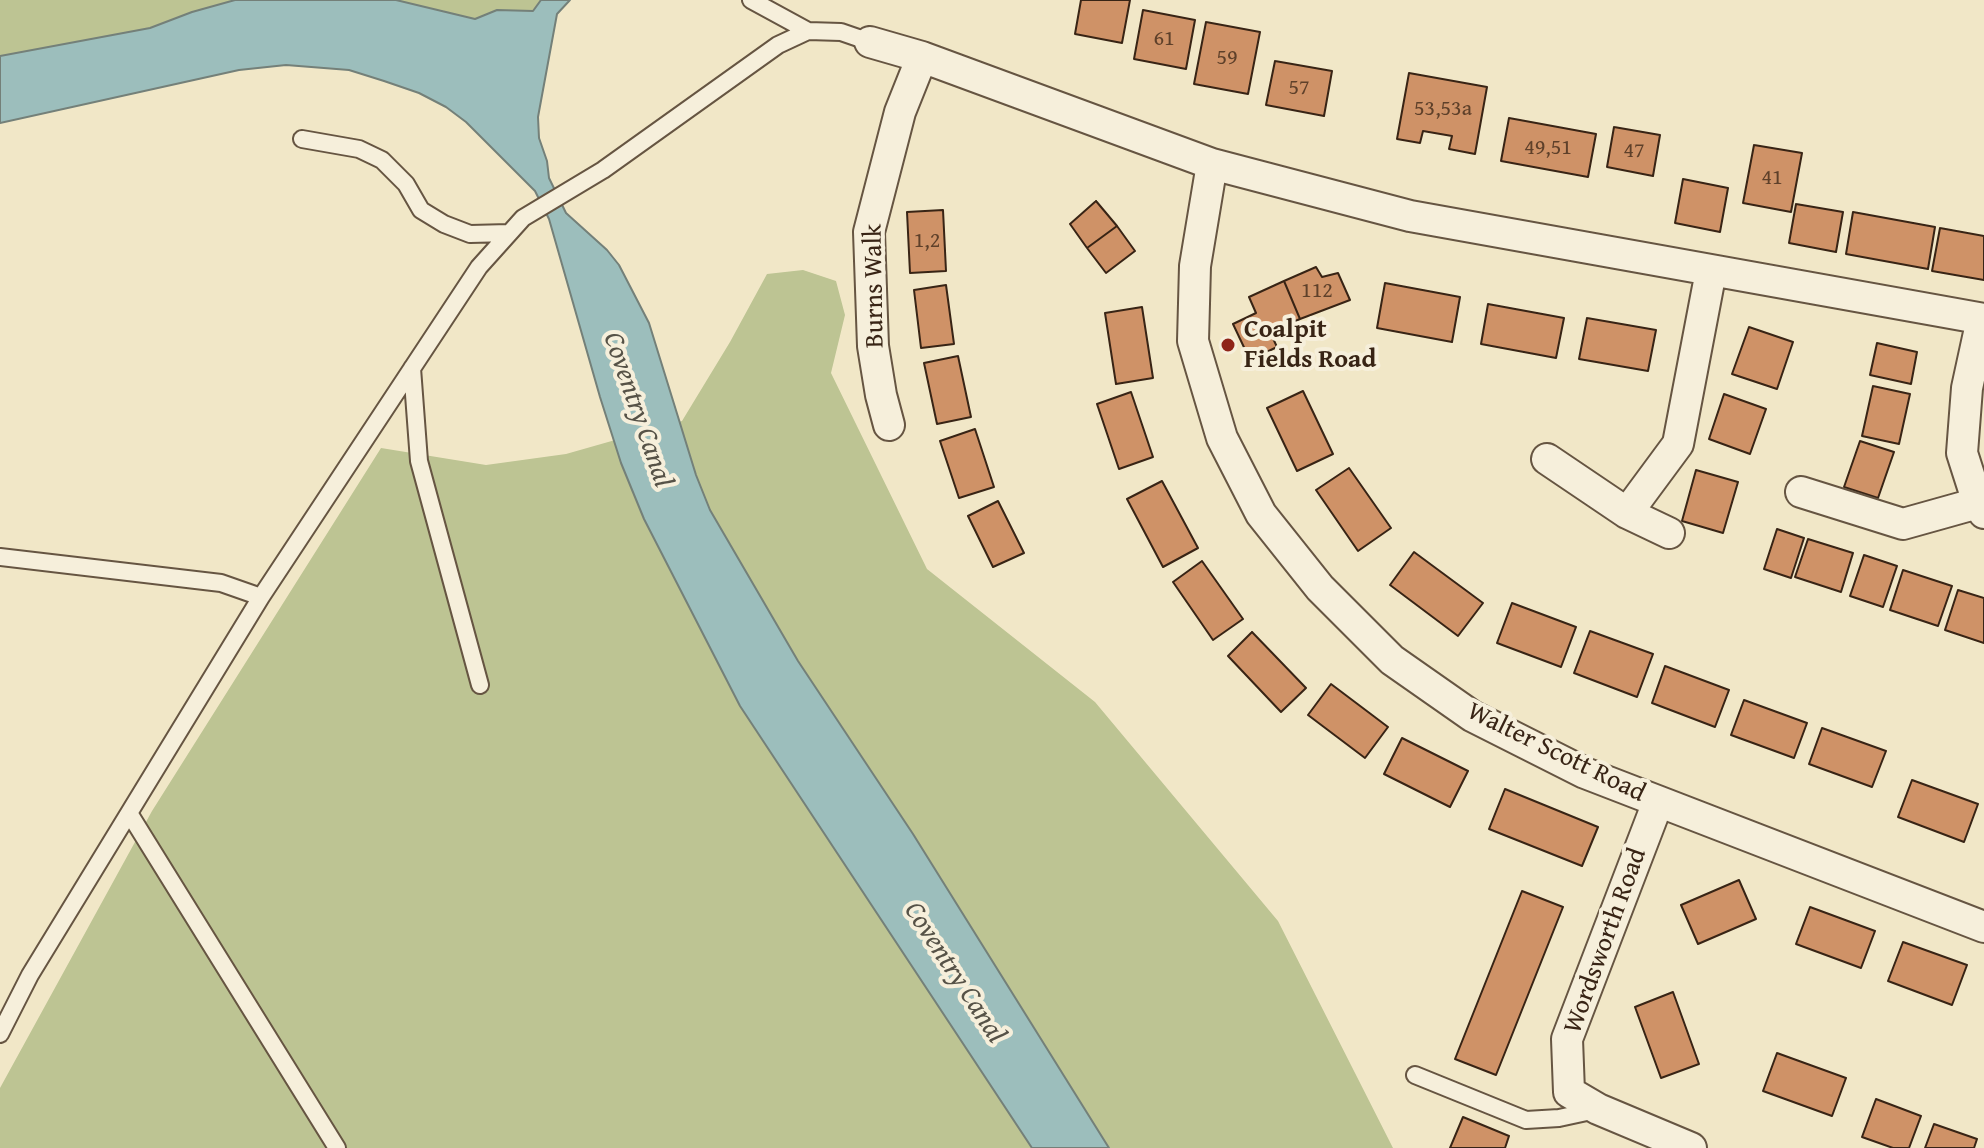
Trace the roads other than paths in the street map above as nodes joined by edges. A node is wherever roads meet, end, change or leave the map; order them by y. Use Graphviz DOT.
graph roads {
  1 [pos="751,0"];
  2 [pos="808,31"];
  3 [pos="870,42"];
  4 [pos="922,57"];
  5 [pos="302,139"];
  6 [pos="1212,164"];
  7 [pos="509,233"];
  8 [pos="1711,271"];
  9 [pos="1983,319"];
  10 [pos="412,368"];
  11 [pos="889,425"];
  12 [pos="1547,459"];
  13 [pos="1801,492"];
  14 [pos="1981,508"];
  15 [pos="1627,513"];
  16 [pos="1669,533"];
  17 [pos="0,557"];
  18 [pos="261,597"];
  19 [pos="480,685"];
  20 [pos="1658,802"];
  21 [pos="129,813"];
  22 [pos="1984,927"];
  23 [pos="0,1034"];
  24 [pos="1415,1075"];
  25 [pos="1598,1109"];
  26 [pos="337,1148"];
  27 [pos="1691,1148"];
  1 -- 2 [label="lane"];
  2 -- 3 [label="lane"];
  2 -- 7 [label="lane"];
  3 -- 4 [label="street"];
  4 -- 6 [label="street"];
  4 -- 11 [label="street, Burns Walk"];
  5 -- 7 [label="lane"];
  6 -- 8 [label="street"];
  6 -- 20 [label="street, Walter Scott Road"];
  7 -- 10 [label="lane"];
  8 -- 9 [label="street"];
  8 -- 15 [label="street"];
  9 -- 14 [label="street"];
  10 -- 18 [label="lane"];
  10 -- 19 [label="lane"];
  12 -- 15 [label="street"];
  13 -- 14 [label="street"];
  15 -- 16 [label="street"];
  17 -- 18 [label="lane"];
  18 -- 21 [label="lane"];
  20 -- 22 [label="street, Walter Scott Road"];
  20 -- 25 [label="street, Wordsworth Road"];
  21 -- 23 [label="lane"];
  21 -- 26 [label="lane"];
  24 -- 25 [label="lane"];
  25 -- 27 [label="street, Wordsworth Road"];
}
